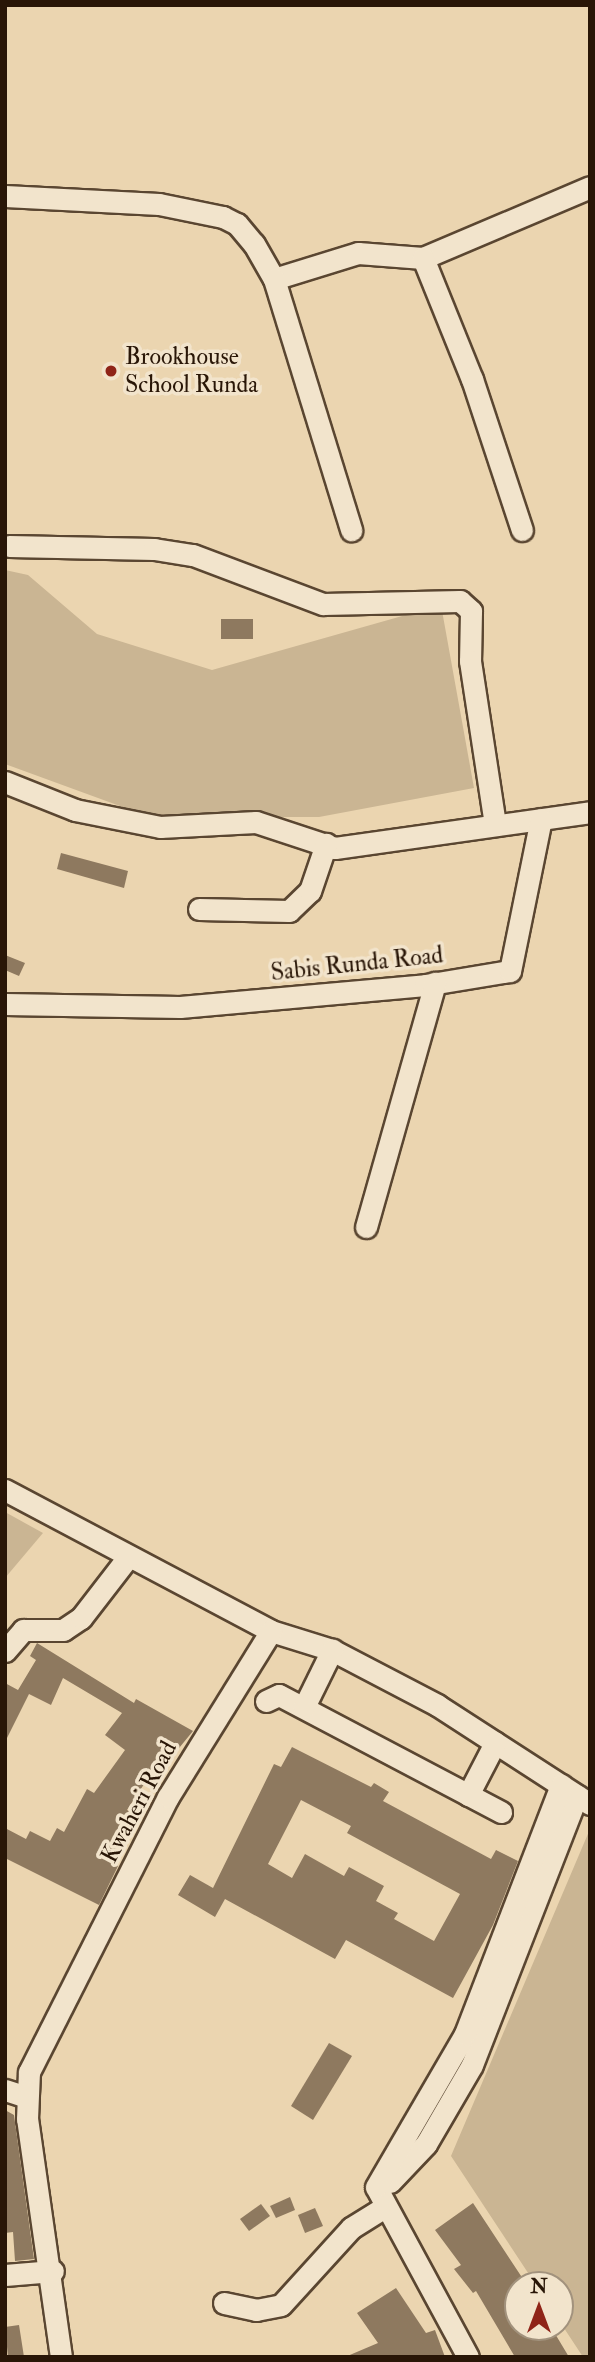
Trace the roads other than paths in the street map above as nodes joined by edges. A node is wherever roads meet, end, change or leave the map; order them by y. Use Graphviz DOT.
graph roads {
  1 [pos="590,187"];
  2 [pos="5,196"];
  3 [pos="423,258"];
  4 [pos="274,279"];
  5 [pos="351,530"];
  6 [pos="522,530"];
  7 [pos="9,546"];
  8 [pos="5,782"];
  9 [pos="590,812"];
  10 [pos="541,819"];
  11 [pos="495,825"];
  12 [pos="326,844"];
  13 [pos="199,909"];
  14 [pos="435,983"];
  15 [pos="5,1004"];
  16 [pos="366,1227"];
  17 [pos="5,1490"];
  18 [pos="129,1556"];
  19 [pos="271,1631"];
  20 [pos="332,1650"];
  21 [pos="5,1651"];
  22 [pos="265,1701"];
  23 [pos="304,1707"];
  24 [pos="495,1743"];
  25 [pos="468,1795"];
  26 [pos="576,1795"];
  27 [pos="501,1812"];
  28 [pos="5,2090"];
  29 [pos="26,2097"];
  30 [pos="383,2203"];
  31 [pos="8,2271"];
  32 [pos="52,2271"];
  33 [pos="223,2303"];
  34 [pos="61,2357"];
  35 [pos="468,2357"];
  1 -- 3 [label="street"];
  2 -- 4 [label="street"];
  3 -- 4 [label="street"];
  3 -- 6 [label="street"];
  4 -- 5 [label="street"];
  7 -- 11 [label="street"];
  8 -- 12 [label="street"];
  9 -- 10 [label="street"];
  10 -- 11 [label="street"];
  10 -- 14 [label="street, Sabis Runda Road"];
  11 -- 12 [label="street"];
  12 -- 13 [label="street"];
  14 -- 15 [label="street, Sabis Runda Road"];
  14 -- 16 [label="street"];
  17 -- 18 [label="street"];
  18 -- 19 [label="street"];
  18 -- 21 [label="street"];
  19 -- 20 [label="street"];
  19 -- 29 [label="street, Kwaheri Road"];
  20 -- 23 [label="street"];
  20 -- 24 [label="street"];
  22 -- 23 [label="street"];
  23 -- 25 [label="street"];
  24 -- 25 [label="street"];
  24 -- 26 [label="street"];
  25 -- 27 [label="street"];
  26 -- 30 [label="street"];
  28 -- 29 [label="street"];
  29 -- 32 [label="street, Kwaheri Road"];
  30 -- 33 [label="street"];
  30 -- 35 [label="street"];
  31 -- 32 [label="street"];
  32 -- 34 [label="street, Kwaheri Road"];
}
